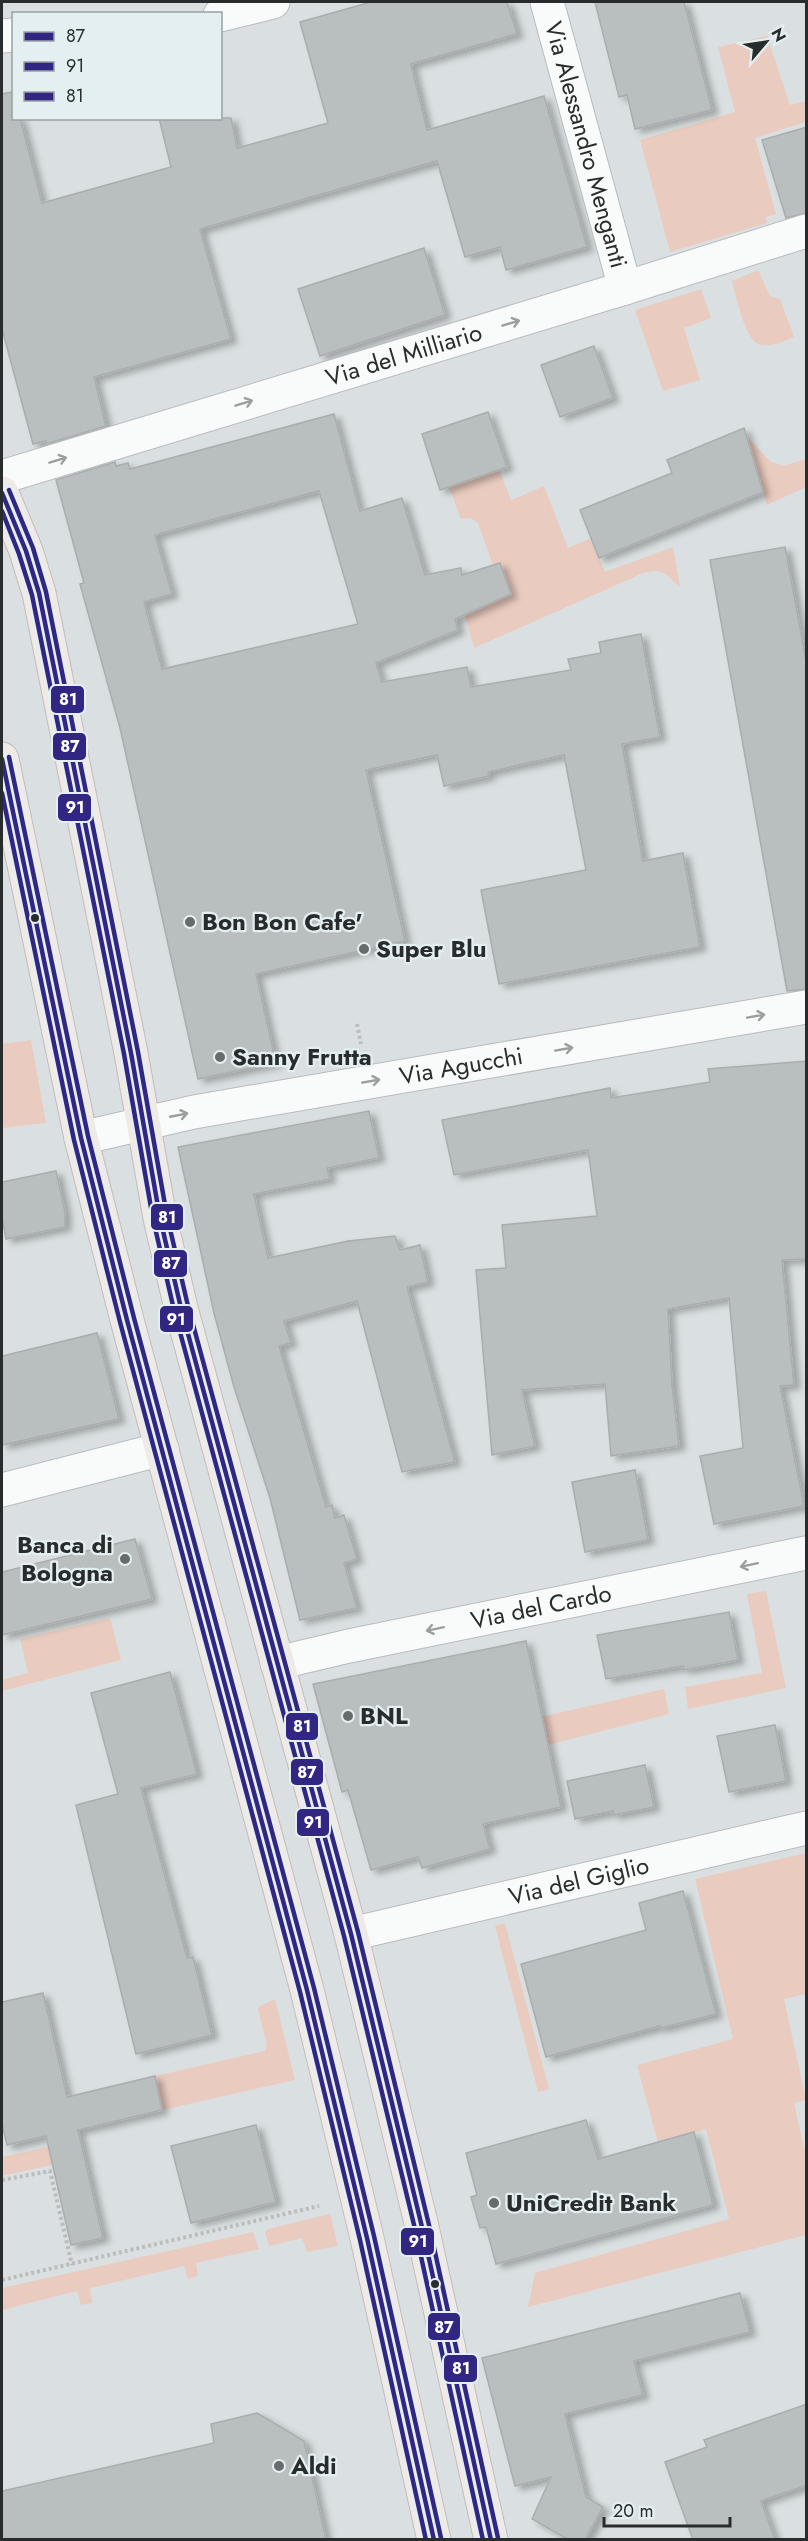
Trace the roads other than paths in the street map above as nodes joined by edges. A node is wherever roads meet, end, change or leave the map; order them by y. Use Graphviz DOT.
graph roads {
  1 [pos="273,2"];
  2 [pos="547,2"];
  3 [pos="222,15"];
  4 [pos="807,231"];
  5 [pos="625,288"];
  6 [pos="2,477"];
  7 [pos="2,493"];
  8 [pos="2,759"];
  9 [pos="807,1007"];
  10 [pos="142,1124"];
  11 [pos="81,1138"];
  12 [pos="162,1449"];
  13 [pos="2,1490"];
  14 [pos="807,1553"];
  15 [pos="277,1663"];
  16 [pos="807,1828"];
  17 [pos="351,1934"];
  18 [pos="434,2540"];
  19 [pos="491,2540"];
  1 -- 3 [label="street"];
  2 -- 5 [label="street, Via Alessandro Menganti"];
  4 -- 5 [label="street, Via del Milliario"];
  6 -- 5 [label="street, Via del Milliario, one-way"];
  7 -- 10 [label="main road"];
  8 -- 11 [label="main road"];
  10 -- 9 [label="street, Via Agucchi, one-way"];
  10 -- 11 [label="street, Via Agucchi"];
  10 -- 15 [label="main road"];
  11 -- 12 [label="main road"];
  12 -- 13 [label="street"];
  12 -- 18 [label="main road"];
  14 -- 15 [label="street, Via del Cardo, one-way"];
  15 -- 17 [label="main road"];
  16 -- 17 [label="street, Via del Giglio"];
  17 -- 19 [label="main road"];
}
